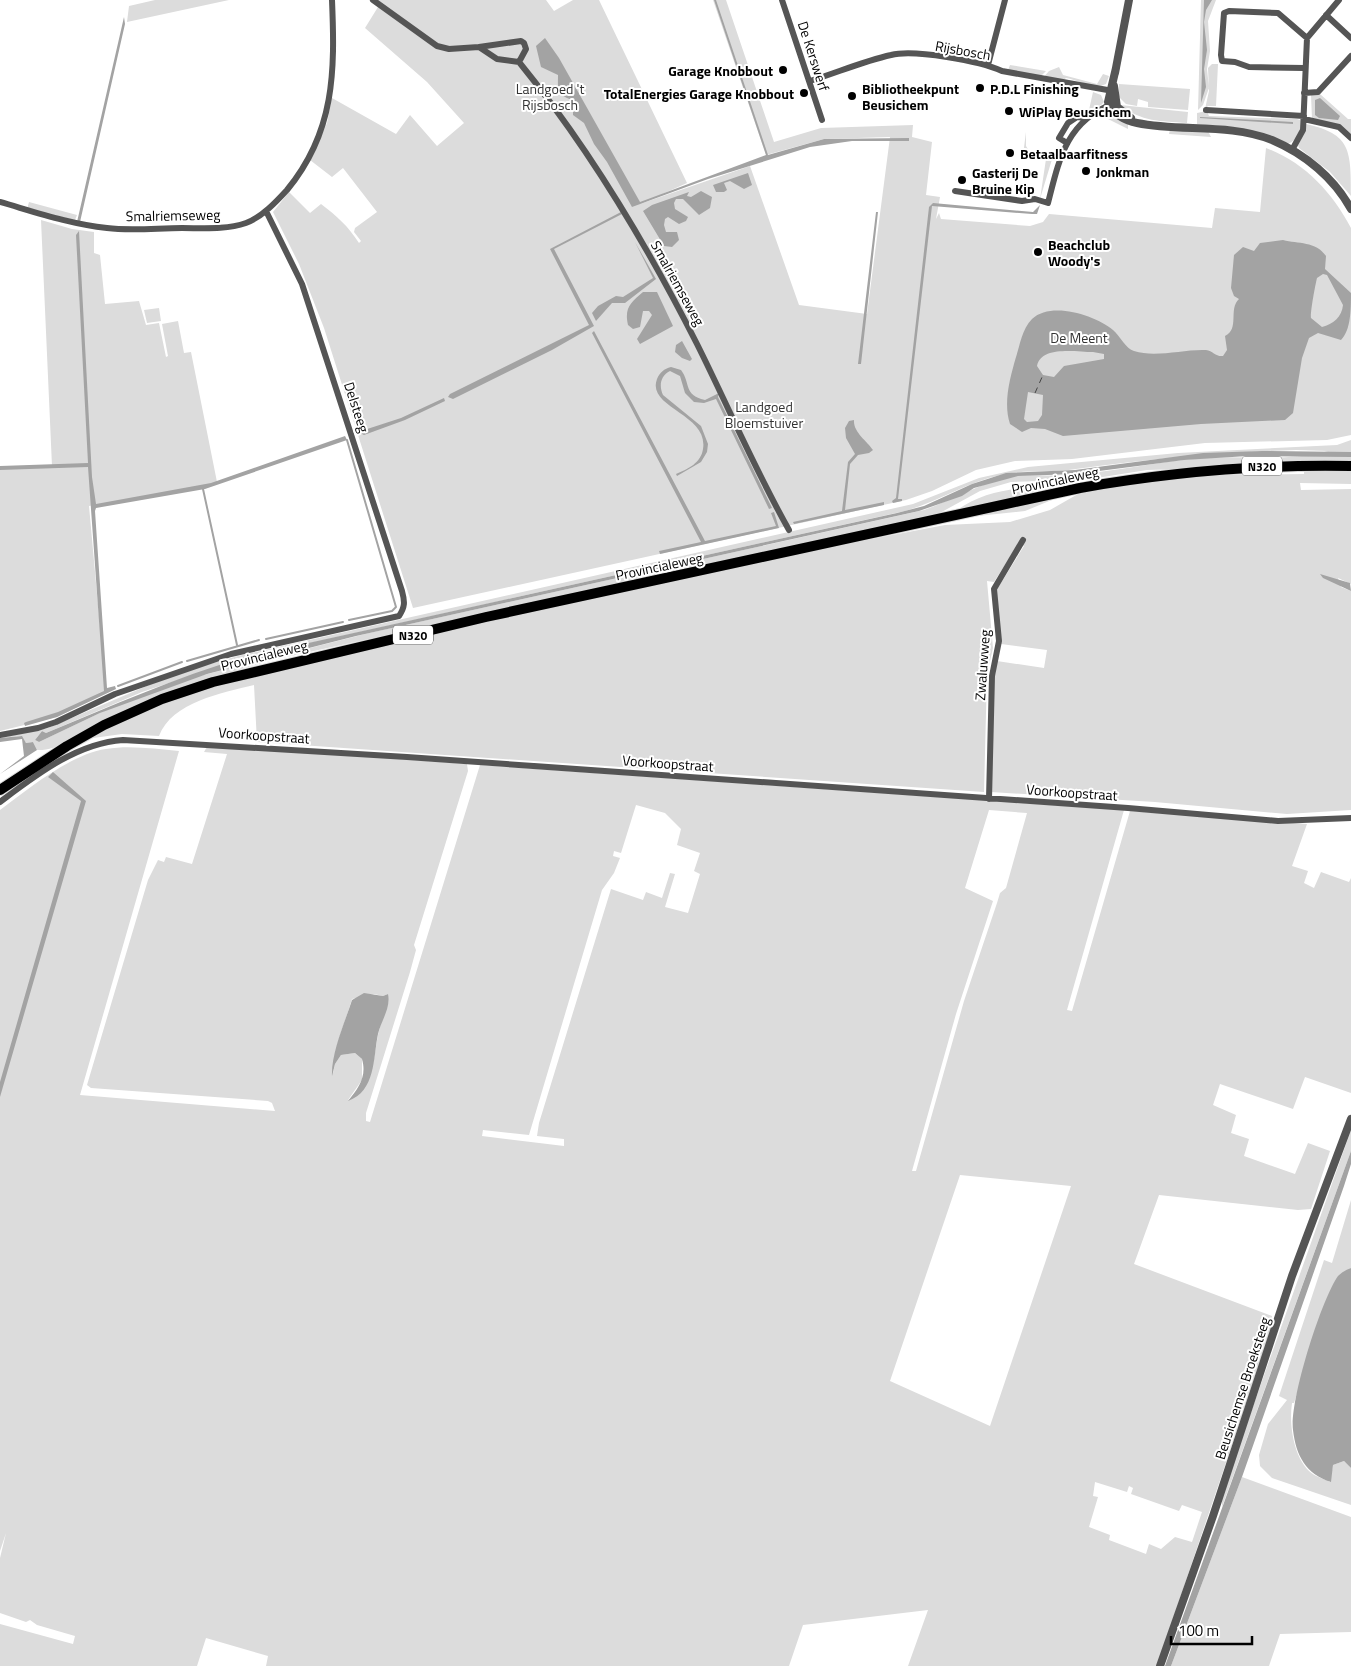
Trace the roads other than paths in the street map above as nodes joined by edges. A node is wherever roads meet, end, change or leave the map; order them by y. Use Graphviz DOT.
graph roads {
  1 [pos="332,0"];
  2 [pos="373,0"];
  3 [pos="782,0"];
  4 [pos="1005,0"];
  5 [pos="1129,0"];
  6 [pos="1339,0"];
  7 [pos="1326,15"];
  8 [pos="1307,38"];
  9 [pos="1351,38"];
  10 [pos="494,45"];
  11 [pos="479,47"];
  12 [pos="491,54"];
  13 [pos="1351,56"];
  14 [pos="520,62"];
  15 [pos="988,65"];
  16 [pos="1304,68"];
  17 [pos="810,81"];
  18 [pos="1111,91"];
  19 [pos="1304,92"];
  20 [pos="1112,104"];
  21 [pos="1206,110"];
  22 [pos="1086,118"];
  23 [pos="1304,118"];
  24 [pos="822,120"];
  25 [pos="1351,138"];
  26 [pos="1067,143"];
  27 [pos="1292,150"];
  28 [pos="956,191"];
  29 [pos="0,202"];
  30 [pos="1351,209"];
  31 [pos="266,211"];
  32 [pos="1351,466"];
  33 [pos="789,530"];
  34 [pos="1023,540"];
  35 [pos="0,734"];
  36 [pos="0,790"];
  37 [pos="989,799"];
  38 [pos="0,802"];
  39 [pos="1351,818"];
  40 [pos="1351,1119"];
  41 [pos="1160,1666"];
  1 -- 31 [label="street, Smalriemseweg"];
  2 -- 11 [label="street"];
  3 -- 17 [label="street, De Kerswerf"];
  4 -- 15 [label="street"];
  5 -- 18 [label="street"];
  6 -- 7 [label="street"];
  7 -- 8 [label="street"];
  7 -- 9 [label="street"];
  8 -- 16 [label="street"];
  8 -- 16 [label="street"];
  10 -- 11 [label="street"];
  10 -- 12 [label="street"];
  10 -- 14 [label="street"];
  11 -- 12 [label="street"];
  12 -- 14 [label="street"];
  13 -- 19 [label="street"];
  14 -- 33 [label="street, Smalriemseweg"];
  15 -- 17 [label="street, Rijsbosch"];
  15 -- 18 [label="street, Rijsbosch"];
  16 -- 19 [label="street"];
  17 -- 24 [label="street, De Kerswerf"];
  18 -- 20 [label="street"];
  19 -- 23 [label="street"];
  20 -- 22 [label="street"];
  20 -- 27 [label="street"];
  21 -- 23 [label="street"];
  22 -- 26 [label="street"];
  22 -- 26 [label="street"];
  23 -- 25 [label="street"];
  23 -- 27 [label="street"];
  26 -- 28 [label="street"];
  27 -- 30 [label="street"];
  29 -- 31 [label="street, Smalriemseweg"];
  31 -- 35 [label="street, Delsteeg"];
  32 -- 36 [label="highway, Provincialeweg / N320"];
  34 -- 37 [label="street, Zwaluwweg"];
  37 -- 38 [label="street, Voorkoopstraat"];
  37 -- 39 [label="street, Voorkoopstraat"];
  40 -- 41 [label="street, Beusichemse Broeksteeg"];
}
